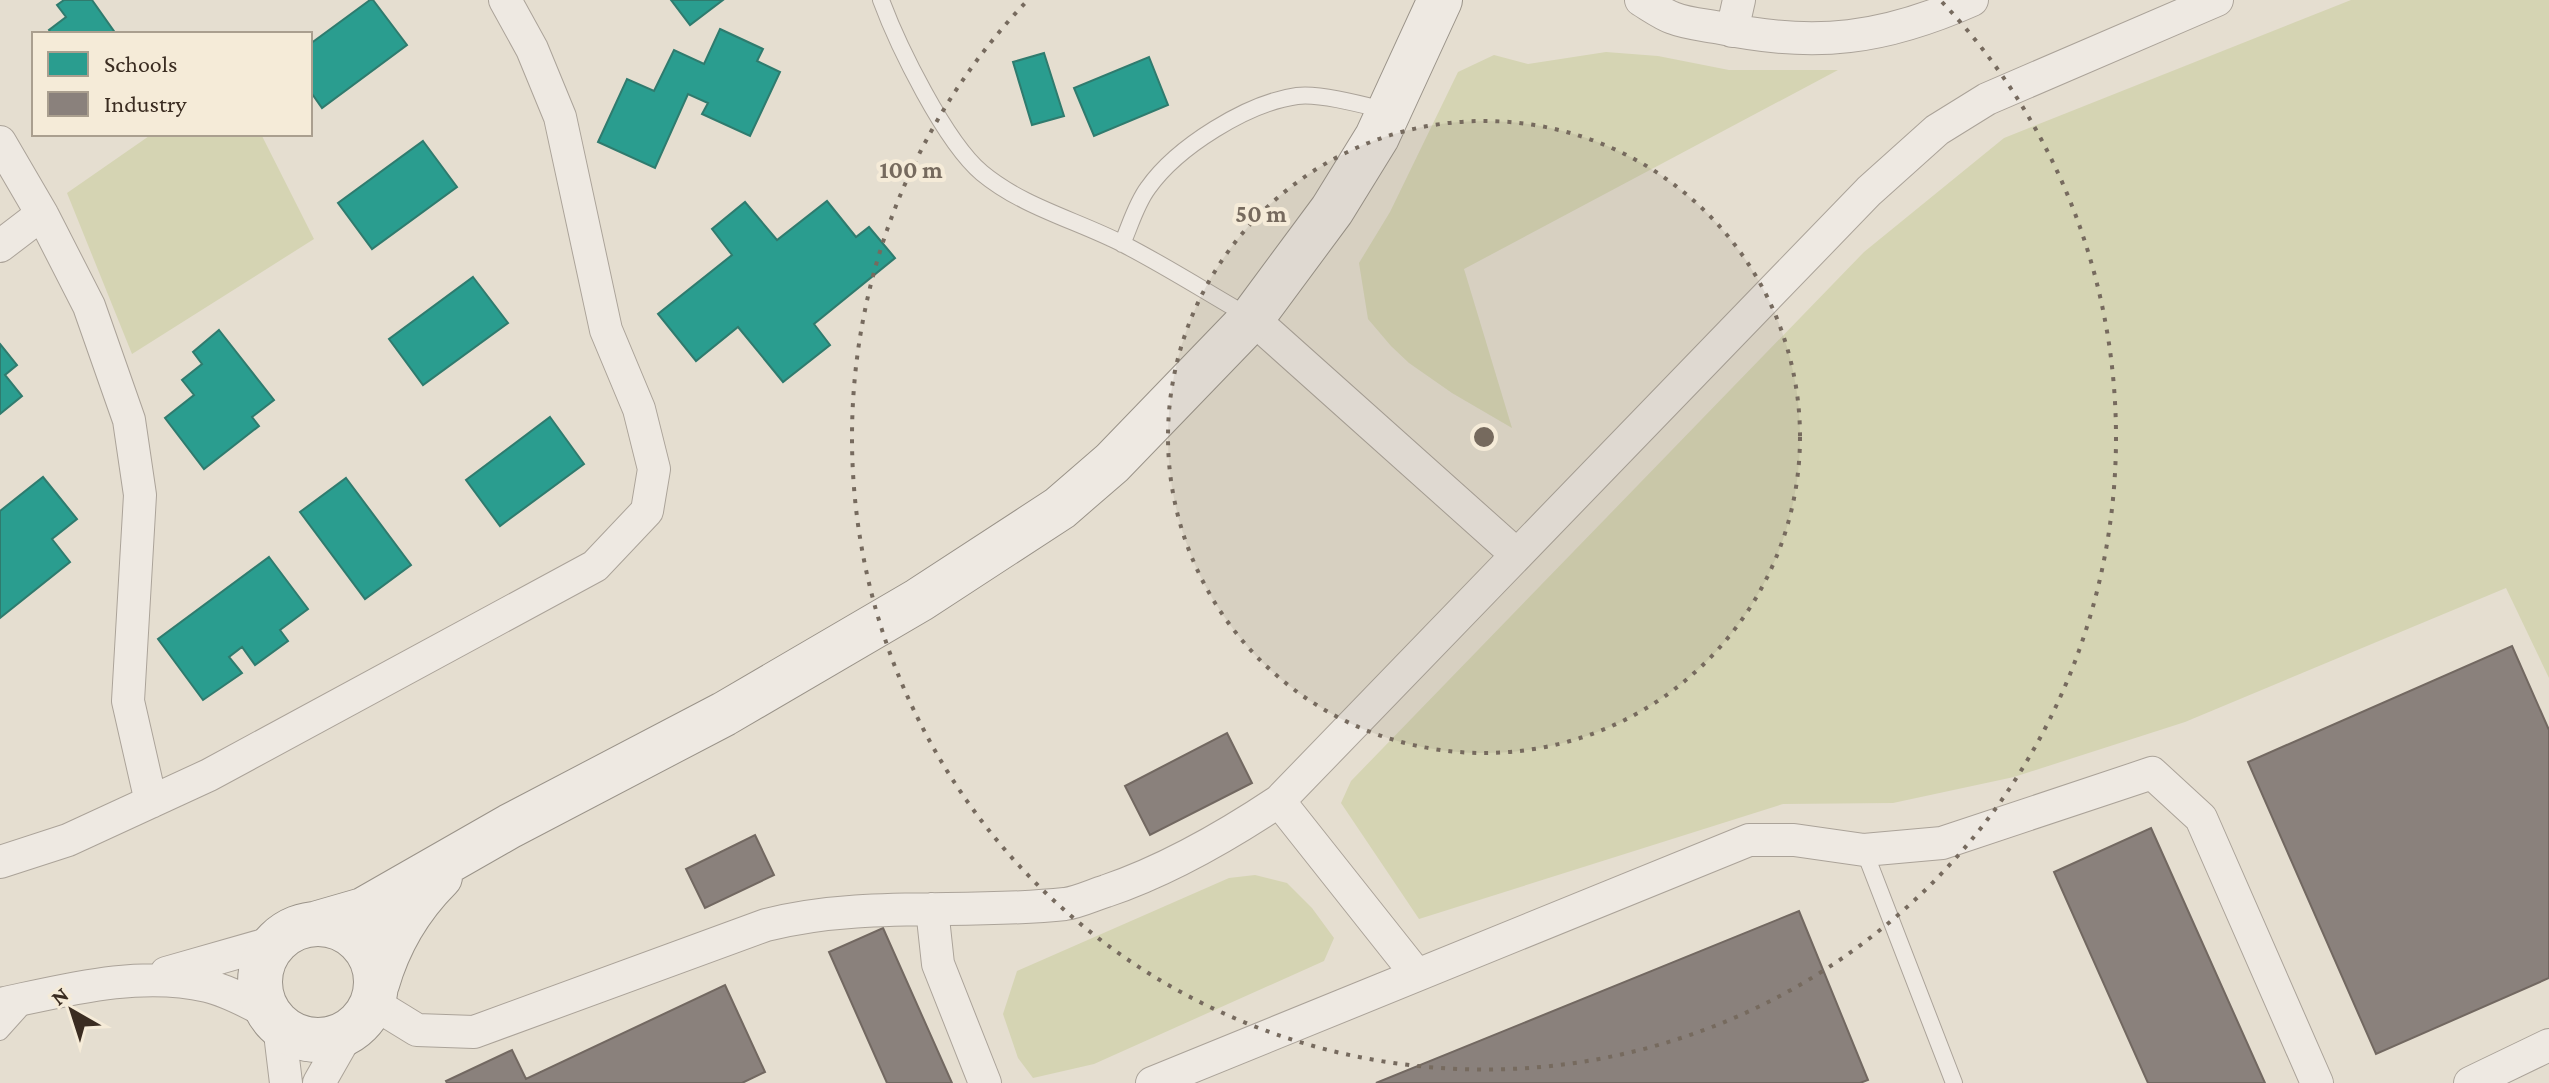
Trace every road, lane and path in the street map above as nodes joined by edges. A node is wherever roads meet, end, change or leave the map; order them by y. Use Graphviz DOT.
graph roads {
  1 [pos="505,0"];
  2 [pos="881,0"];
  3 [pos="1440,0"];
  4 [pos="1641,0"];
  5 [pos="1972,0"];
  6 [pos="2217,0"];
  7 [pos="1736,15"];
  8 [pos="1389,111"];
  9 [pos="0,142"];
  10 [pos="42,214"];
  11 [pos="1122,244"];
  12 [pos="0,246"];
  13 [pos="1252,318"];
  14 [pos="1517,555"];
  15 [pos="1279,801"];
  16 [pos="151,802"];
  17 [pos="474,846"];
  18 [pos="1864,850"];
  19 [pos="0,862"];
  20 [pos="932,909"];
  21 [pos="318,923"];
  22 [pos="278,941"];
  23 [pos="1417,975"];
  24 [pos="135,981"];
  25 [pos="15,1001"];
  26 [pos="366,1006"];
  27 [pos="274,1019"];
  28 [pos="0,1032"];
  29 [pos="2549,1045"];
  30 [pos="286,1083"];
  31 [pos="319,1083"];
  32 [pos="985,1083"];
  33 [pos="1152,1083"];
  34 [pos="1954,1083"];
  35 [pos="2317,1083"];
  36 [pos="2470,1083"];
  1 -- 16 [label="street"];
  2 -- 11 [label="lane"];
  3 -- 8 [label="street"];
  4 -- 7 [label="street"];
  5 -- 7 [label="street"];
  6 -- 14 [label="street"];
  8 -- 11 [label="lane"];
  8 -- 13 [label="street"];
  9 -- 10 [label="street"];
  10 -- 12 [label="street"];
  10 -- 16 [label="street"];
  11 -- 13 [label="lane"];
  13 -- 14 [label="street"];
  13 -- 17 [label="street"];
  14 -- 15 [label="street"];
  15 -- 20 [label="street"];
  15 -- 23 [label="street"];
  16 -- 19 [label="street"];
  17 -- 21 [label="street"];
  17 -- 26 [label="street"];
  18 -- 23 [label="street"];
  18 -- 34 [label="lane"];
  18 -- 35 [label="street"];
  20 -- 26 [label="street"];
  20 -- 32 [label="street"];
  21 -- 22 [label="street"];
  21 -- 26 [label="street"];
  22 -- 24 [label="street"];
  22 -- 27 [label="street"];
  23 -- 33 [label="street"];
  24 -- 25 [label="street"];
  24 -- 27 [label="street"];
  25 -- 28 [label="lane"];
  26 -- 27 [label="street"];
  26 -- 31 [label="street"];
  27 -- 30 [label="street"];
  29 -- 36 [label="street"];
}
